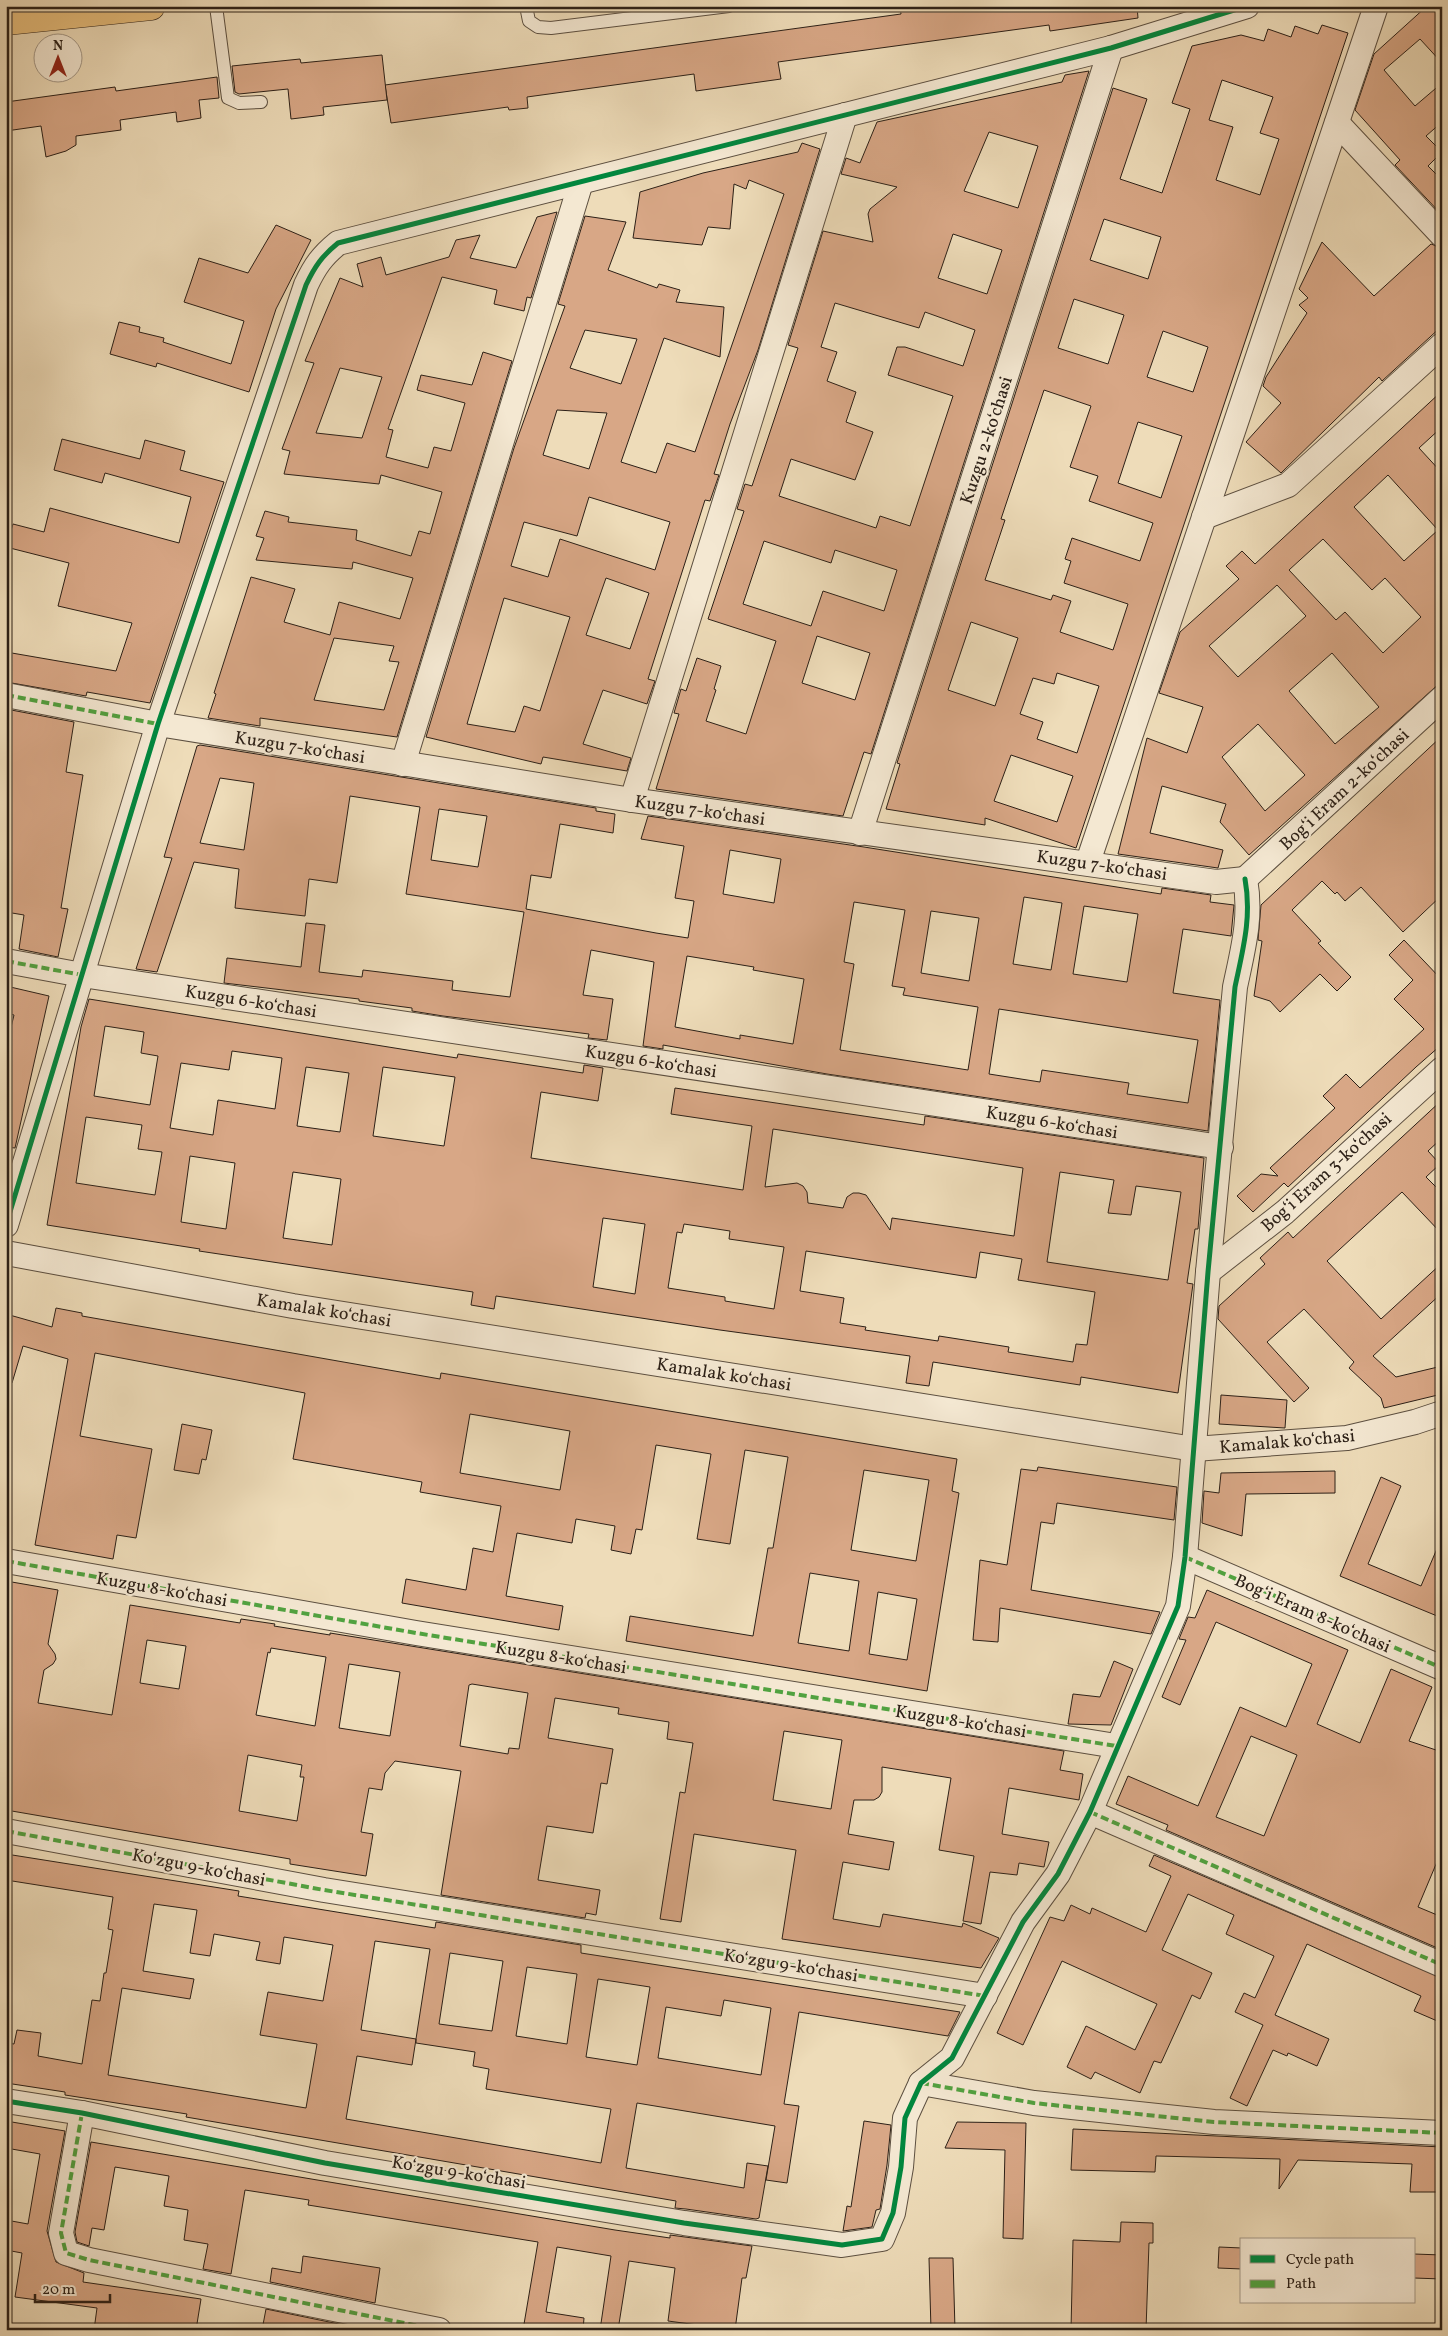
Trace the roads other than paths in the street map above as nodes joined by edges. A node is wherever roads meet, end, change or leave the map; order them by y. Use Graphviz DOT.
graph roads {
  1 [pos="150,6"];
  2 [pos="216,6"];
  3 [pos="526,6"];
  4 [pos="729,6"];
  5 [pos="1247,6"];
  6 [pos="1376,6"];
  7 [pos="6,21"];
  8 [pos="1112,48"];
  9 [pos="261,102"];
  10 [pos="845,115"];
  11 [pos="1336,123"];
  12 [pos="581,182"];
  13 [pos="1442,235"];
  14 [pos="1442,345"];
  15 [pos="1204,517"];
  16 [pos="6,695"];
  17 [pos="1442,698"];
  18 [pos="158,724"];
  19 [pos="403,764"];
  20 [pos="632,800"];
  21 [pos="860,833"];
  22 [pos="1088,862"];
  23 [pos="1245,879"];
  24 [pos="6,961"];
  25 [pos="82,975"];
  26 [pos="1442,1069"];
  27 [pos="1221,1147"];
  28 [pos="6,1225"];
  29 [pos="6,1254"];
  30 [pos="1208,1272"];
  31 [pos="1442,1413"];
  32 [pos="1194,1449"];
  33 [pos="1185,1557"];
  34 [pos="6,1561"];
  35 [pos="1442,1668"];
  36 [pos="1116,1746"];
  37 [pos="1090,1812"];
  38 [pos="6,1831"];
  39 [pos="1442,1965"];
  40 [pos="985,1996"];
  41 [pos="921,2083"];
  42 [pos="6,2101"];
  43 [pos="82,2114"];
  44 [pos="1442,2133"];
  45 [pos="439,2330"];
  1 -- 7 [label="main road"];
  2 -- 9 [label="lane"];
  3 -- 4 [label="lane"];
  5 -- 8 [label="street"];
  6 -- 11 [label="street"];
  8 -- 10 [label="street"];
  8 -- 21 [label="street, Kuzgu 2-koʻchasi"];
  10 -- 12 [label="street"];
  10 -- 20 [label="street"];
  11 -- 13 [label="street"];
  11 -- 15 [label="street"];
  12 -- 18 [label="street"];
  12 -- 19 [label="street"];
  14 -- 15 [label="street"];
  15 -- 22 [label="street"];
  16 -- 18 [label="street, Kuzgu 7-koʻchasi"];
  17 -- 23 [label="street, Bogʻi Eram 2-koʻchasi"];
  18 -- 19 [label="street, Kuzgu 7-koʻchasi"];
  18 -- 25 [label="street"];
  19 -- 20 [label="street, Kuzgu 7-koʻchasi"];
  20 -- 21 [label="street, Kuzgu 7-koʻchasi"];
  21 -- 22 [label="street, Kuzgu 7-koʻchasi"];
  22 -- 23 [label="street, Kuzgu 7-koʻchasi"];
  23 -- 27 [label="street"];
  24 -- 25 [label="street, Kuzgu 6-koʻchasi"];
  25 -- 27 [label="street, Kuzgu 6-koʻchasi"];
  25 -- 28 [label="street"];
  26 -- 30 [label="street, Bogʻi Eram 3-koʻchasi"];
  27 -- 30 [label="street"];
  29 -- 32 [label="street, Kamalak koʻchasi"];
  30 -- 32 [label="street"];
  31 -- 32 [label="street, Kamalak koʻchasi"];
  32 -- 33 [label="street"];
  33 -- 35 [label="street, Bogʻi Eram 8-koʻchasi"];
  33 -- 36 [label="street"];
  34 -- 36 [label="street, Kuzgu 8-koʻchasi"];
  36 -- 37 [label="street"];
  37 -- 39 [label="street"];
  37 -- 40 [label="street"];
  38 -- 40 [label="street, Koʻzgu 9-koʻchasi"];
  40 -- 41 [label="street"];
  41 -- 43 [label="street, Koʻzgu 9-koʻchasi"];
  41 -- 44 [label="street"];
  42 -- 43 [label="street, Koʻzgu 9-koʻchasi"];
  43 -- 45 [label="street"];
}
